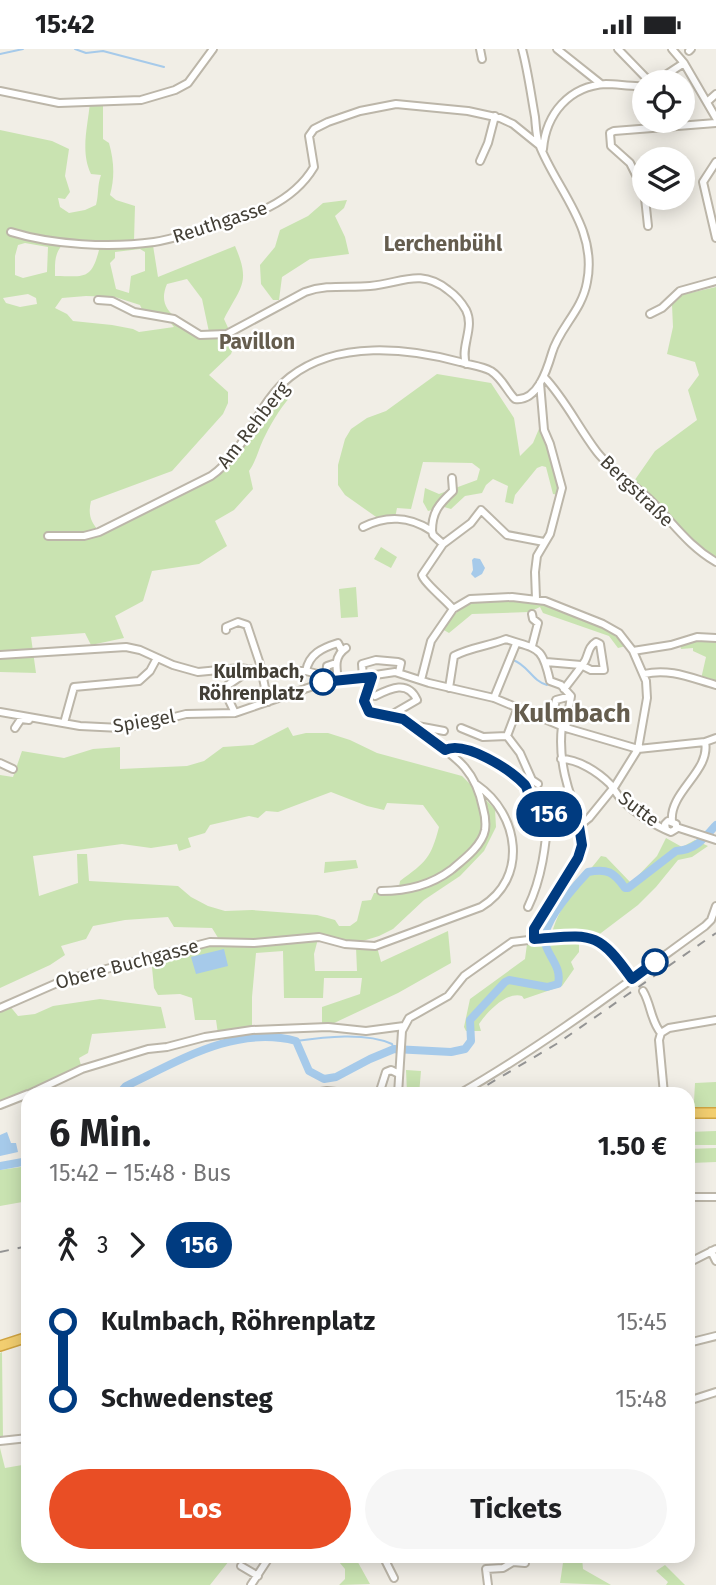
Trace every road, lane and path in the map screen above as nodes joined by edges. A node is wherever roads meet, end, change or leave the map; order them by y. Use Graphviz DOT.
graph roads {
  1 [pos="213,49"];
  2 [pos="480,49"];
  3 [pos="522,49"];
  4 [pos="557,49"];
  5 [pos="618,49"];
  6 [pos="672,49"];
  7 [pos="482,59"];
  8 [pos="684,63"];
  9 [pos="640,70"];
  10 [pos="673,70"];
  11 [pos="601,84"];
  12 [pos="632,85"];
  13 [pos="0,92"];
  14 [pos="716,93"];
  15 [pos="707,102"];
  16 [pos="495,116"];
  17 [pos="716,121"];
  18 [pos="541,147"];
  19 [pos="480,161"];
  20 [pos="716,162"];
  21 [pos="632,167"];
  22 [pos="647,210"];
  23 [pos="648,226"];
  24 [pos="11,232"];
  25 [pos="716,238"];
  26 [pos="716,281"];
  27 [pos="98,300"];
  28 [pos="650,314"];
  29 [pos="467,364"];
  30 [pos="542,381"];
  31 [pos="452,478"];
  32 [pos="363,527"];
  33 [pos="432,531"];
  34 [pos="48,536"];
  35 [pos="544,543"];
  36 [pos="443,544"];
  37 [pos="716,562"];
  38 [pos="536,599"];
  39 [pos="453,609"];
  40 [pos="532,614"];
  41 [pos="226,630"];
  42 [pos="716,638"];
  43 [pos="516,643"];
  44 [pos="532,646"];
  45 [pos="633,651"];
  46 [pos="340,655"];
  47 [pos="0,656"];
  48 [pos="157,658"];
  49 [pos="546,662"];
  50 [pos="581,665"];
  51 [pos="250,670"];
  52 [pos="261,671"];
  53 [pos="306,671"];
  54 [pos="398,672"];
  55 [pos="644,674"];
  56 [pos="372,677"];
  57 [pos="324,678"];
  58 [pos="363,678"];
  59 [pos="338,680"];
  60 [pos="421,680"];
  61 [pos="716,685"];
  62 [pos="449,688"];
  63 [pos="564,689"];
  64 [pos="375,696"];
  65 [pos="570,696"];
  66 [pos="494,698"];
  67 [pos="268,702"];
  68 [pos="518,707"];
  69 [pos="2,712"];
  70 [pos="235,713"];
  71 [pos="391,715"];
  72 [pos="36,718"];
  73 [pos="551,720"];
  74 [pos="64,723"];
  75 [pos="410,725"];
  76 [pos="564,727"];
  77 [pos="461,728"];
  78 [pos="15,729"];
  79 [pos="444,731"];
  80 [pos="507,736"];
  81 [pos="716,738"];
  82 [pos="705,742"];
  83 [pos="638,749"];
  84 [pos="445,750"];
  85 [pos="561,759"];
  86 [pos="0,763"];
  87 [pos="13,769"];
  88 [pos="538,784"];
  89 [pos="477,785"];
  90 [pos="613,789"];
  91 [pos="548,813"];
  92 [pos="581,824"];
  93 [pos="674,824"];
  94 [pos="714,840"];
  95 [pos="381,891"];
  96 [pos="716,905"];
  97 [pos="528,907"];
  98 [pos="536,939"];
  99 [pos="632,979"];
  100 [pos="643,991"];
  101 [pos="0,1008"];
  102 [pos="716,1020"];
  103 [pos="404,1026"];
  104 [pos="661,1033"];
  105 [pos="400,1070"];
  106 [pos="43,1087"];
  107 [pos="381,1087"];
  108 [pos="397,1087"];
  109 [pos="470,1087"];
  110 [pos="663,1087"];
  111 [pos="21,1097"];
  112 [pos="0,1105"];
  113 [pos="695,1113"];
  114 [pos="716,1113"];
  115 [pos="695,1197"];
  116 [pos="716,1197"];
  117 [pos="713,1250"];
  118 [pos="695,1259"];
  119 [pos="716,1261"];
  120 [pos="716,1336"];
  121 [pos="21,1338"];
  122 [pos="695,1341"];
  123 [pos="0,1346"];
  124 [pos="716,1392"];
  125 [pos="695,1399"];
  126 [pos="21,1439"];
  127 [pos="0,1441"];
  128 [pos="266,1563"];
  129 [pos="386,1563"];
  130 [pos="512,1563"];
  131 [pos="241,1566"];
  132 [pos="258,1576"];
  133 [pos="394,1578"];
  134 [pos="251,1585"];
  135 [pos="488,1585"];
  1 -- 13 [label="street"];
  2 -- 7 [label="street"];
  3 -- 18 [label="street"];
  4 -- 11 [label="street"];
  5 -- 9 [label="street"];
  6 -- 8 [label="street"];
  8 -- 10 [label="street"];
  8 -- 15 [label="street"];
  11 -- 12 [label="street"];
  11 -- 18 [label="street"];
  14 -- 15 [label="street"];
  15 -- 17 [label="street"];
  16 -- 18 [label="street, Reuthgasse"];
  16 -- 19 [label="street"];
  16 -- 24 [label="street, Reuthgasse"];
  17 -- 21 [label="street"];
  18 -- 30 [label="street"];
  20 -- 25 [label="street"];
  22 -- 23 [label="street"];
  26 -- 28 [label="street"];
  27 -- 29 [label="street"];
  29 -- 30 [label="street, Am Rehberg"];
  29 -- 34 [label="street, Am Rehberg"];
  30 -- 35 [label="street"];
  30 -- 37 [label="street, Bergstraße"];
  31 -- 33 [label="street"];
  32 -- 33 [label="street"];
  33 -- 36 [label="street"];
  35 -- 36 [label="street"];
  35 -- 38 [label="street"];
  36 -- 39 [label="street"];
  38 -- 39 [label="street"];
  38 -- 45 [label="street"];
  39 -- 60 [label="street"];
  40 -- 44 [label="street"];
  41 -- 52 [label="street"];
  42 -- 45 [label="street"];
  43 -- 44 [label="street"];
  43 -- 62 [label="street"];
  43 -- 66 [label="street"];
  44 -- 49 [label="street"];
  45 -- 55 [label="street"];
  46 -- 53 [label="street"];
  46 -- 57 [label="street"];
  46 -- 59 [label="street"];
  47 -- 48 [label="street"];
  48 -- 51 [label="street"];
  48 -- 74 [label="street"];
  49 -- 50 [label="street"];
  49 -- 63 [label="street"];
  50 -- 50 [label="street"];
  50 -- 63 [label="street"];
  51 -- 52 [label="street"];
  51 -- 70 [label="street"];
  52 -- 53 [label="street"];
  52 -- 67 [label="street"];
  53 -- 57 [label="street"];
  54 -- 56 [label="street"];
  54 -- 58 [label="street"];
  54 -- 60 [label="street"];
  55 -- 61 [label="street"];
  55 -- 83 [label="street"];
  56 -- 58 [label="street"];
  56 -- 71 [label="street"];
  57 -- 59 [label="street"];
  57 -- 67 [label="street, Spiegel"];
  58 -- 59 [label="street"];
  60 -- 62 [label="street"];
  62 -- 66 [label="street"];
  63 -- 65 [label="street"];
  64 -- 71 [label="street"];
  65 -- 73 [label="street"];
  65 -- 76 [label="street"];
  66 -- 68 [label="street"];
  67 -- 70 [label="street, Spiegel"];
  68 -- 73 [label="street"];
  68 -- 80 [label="street"];
  69 -- 72 [label="street, Spiegel"];
  70 -- 74 [label="street, Spiegel"];
  71 -- 75 [label="street"];
  72 -- 74 [label="street, Spiegel"];
  72 -- 78 [label="street"];
  73 -- 76 [label="street"];
  75 -- 79 [label="street"];
  75 -- 84 [label="street, Obere Buchgasse"];
  76 -- 83 [label="street"];
  76 -- 85 [label="street"];
  77 -- 80 [label="street"];
  80 -- 88 [label="street"];
  81 -- 82 [label="street"];
  82 -- 83 [label="street"];
  82 -- 93 [label="street"];
  83 -- 90 [label="street"];
  84 -- 89 [label="street, Obere Buchgasse"];
  84 -- 91 [label="street"];
  85 -- 90 [label="street, Sutte"];
  85 -- 92 [label="street"];
  86 -- 87 [label="street"];
  89 -- 95 [label="street"];
  89 -- 101 [label="street, Obere Buchgasse"];
  90 -- 92 [label="street"];
  90 -- 93 [label="street, Sutte"];
  91 -- 92 [label="street"];
  91 -- 97 [label="street"];
  92 -- 98 [label="street"];
  93 -- 94 [label="street, Sutte"];
  96 -- 99 [label="street"];
  98 -- 99 [label="street"];
  98 -- 103 [label="street"];
  99 -- 109 [label="street"];
  100 -- 104 [label="street"];
  102 -- 104 [label="street"];
  103 -- 105 [label="street"];
  103 -- 106 [label="street"];
  104 -- 110 [label="street"];
  105 -- 107 [label="street"];
  105 -- 108 [label="street"];
  111 -- 112 [label="street"];
  113 -- 114 [label="highway"];
  115 -- 116 [label="street"];
  117 -- 118 [label="street"];
  117 -- 119 [label="street"];
  120 -- 122 [label="street"];
  121 -- 123 [label="highway"];
  124 -- 125 [label="street"];
  126 -- 127 [label="street"];
  128 -- 132 [label="street"];
  129 -- 133 [label="street"];
  130 -- 135 [label="street"];
  131 -- 132 [label="street"];
  132 -- 134 [label="street"];
}
